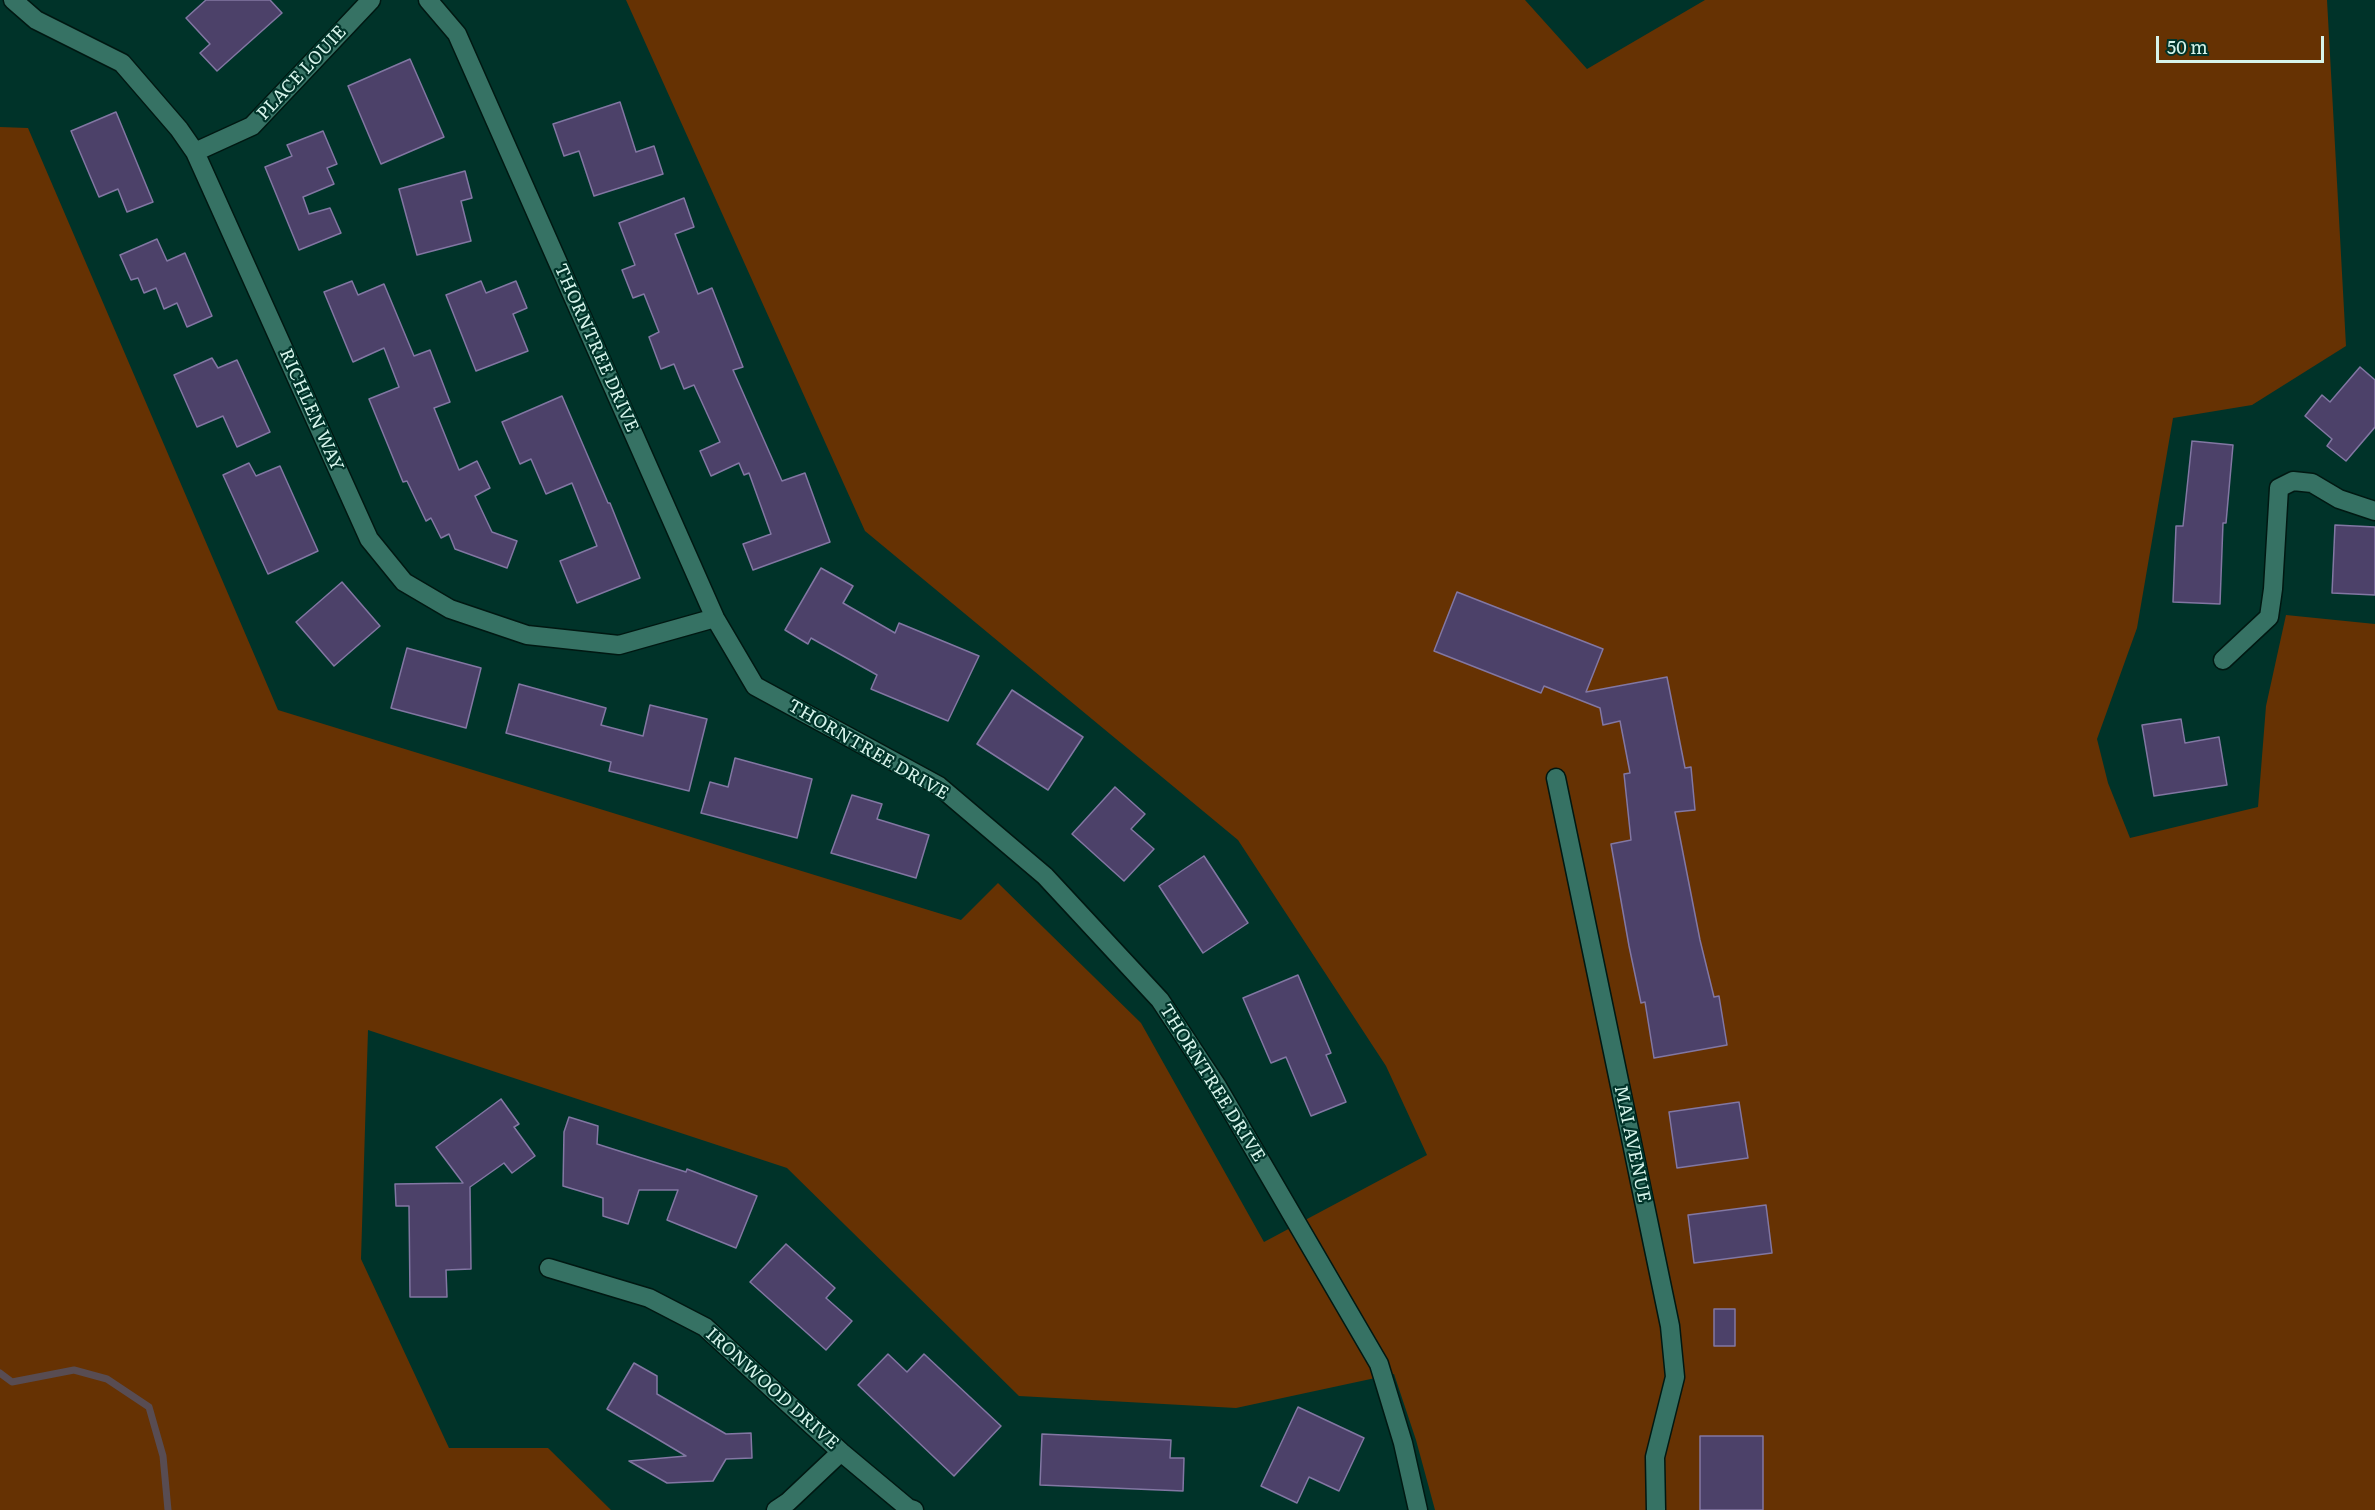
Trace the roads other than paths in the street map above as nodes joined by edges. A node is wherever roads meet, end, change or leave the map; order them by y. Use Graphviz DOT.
graph roads {
  1 [pos="13,0"];
  2 [pos="371,0"];
  3 [pos="428,0"];
  4 [pos="195,152"];
  5 [pos="2375,511"];
  6 [pos="715,618"];
  7 [pos="2223,660"];
  8 [pos="1556,778"];
  9 [pos="549,1268"];
  10 [pos="841,1452"];
  11 [pos="776,1510"];
  12 [pos="914,1510"];
  13 [pos="1418,1510"];
  14 [pos="1656,1510"];
  1 -- 4 [label="street, RICHLEN WAY"];
  2 -- 4 [label="street, PLACE LOUIE"];
  3 -- 6 [label="street, THORNTREE DRIVE"];
  4 -- 6 [label="street, RICHLEN WAY"];
  5 -- 7 [label="street"];
  6 -- 13 [label="street, THORNTREE DRIVE"];
  8 -- 14 [label="street, MAI AVENUE"];
  9 -- 10 [label="street, IRONWOOD DRIVE"];
  10 -- 11 [label="street"];
  10 -- 12 [label="street, IRONWOOD DRIVE"];
}
